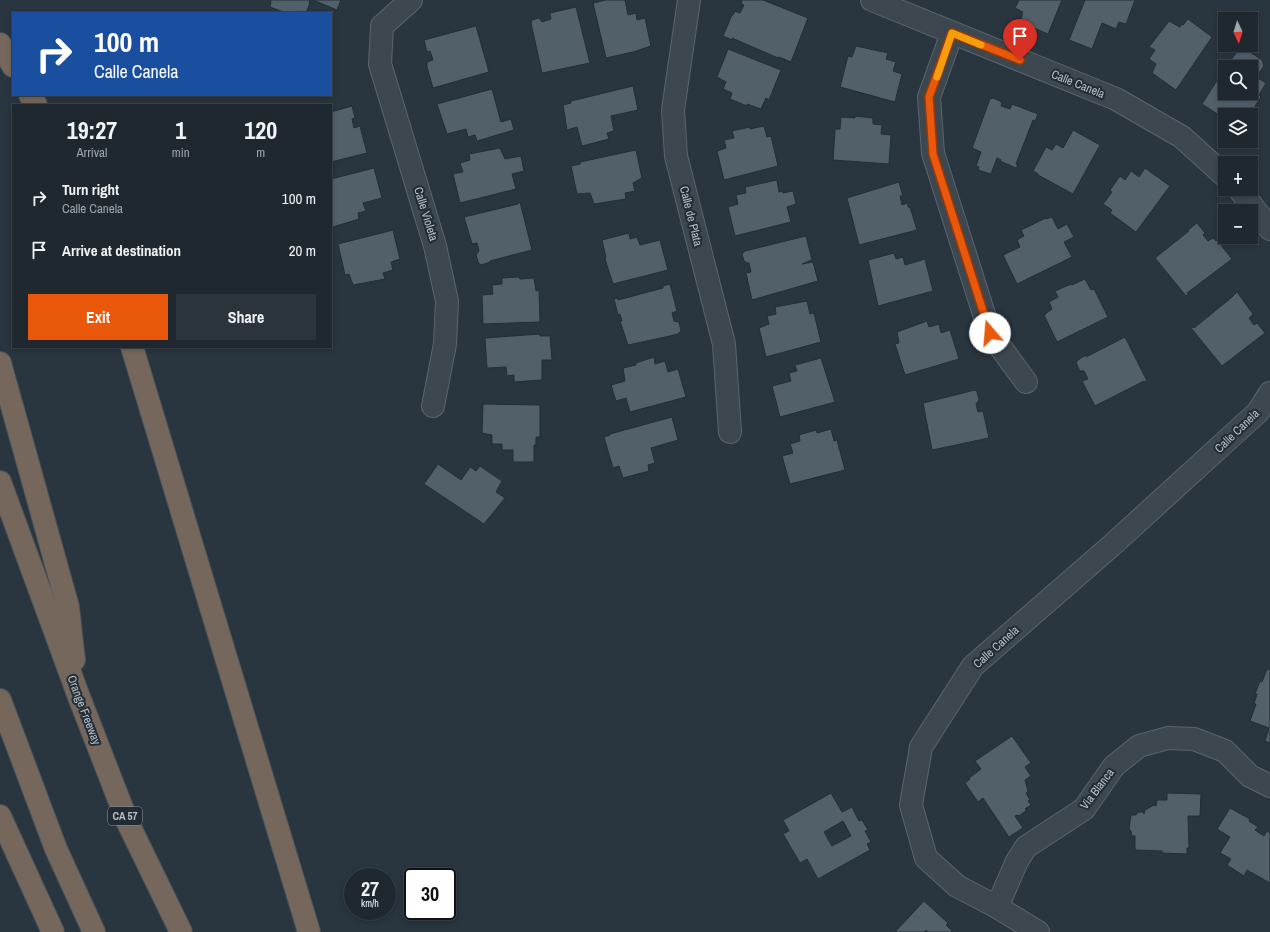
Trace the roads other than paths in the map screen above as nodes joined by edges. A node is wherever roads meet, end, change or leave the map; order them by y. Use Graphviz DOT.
graph roads {
  1 [pos="411,0"];
  2 [pos="689,0"];
  3 [pos="872,0"];
  4 [pos="952,33"];
  5 [pos="0,44"];
  6 [pos="12,64"];
  7 [pos="1218,170"];
  8 [pos="1244,196"];
  9 [pos="1270,229"];
  10 [pos="132,348"];
  11 [pos="0,363"];
  12 [pos="1026,382"];
  13 [pos="1270,393"];
  14 [pos="433,406"];
  15 [pos="730,432"];
  16 [pos="0,482"];
  17 [pos="79,697"];
  18 [pos="0,700"];
  19 [pos="1270,786"];
  20 [pos="0,816"];
  21 [pos="997,907"];
  22 [pos="53,932"];
  23 [pos="94,932"];
  24 [pos="181,932"];
  25 [pos="309,932"];
  26 [pos="1038,932"];
  1 -- 14 [label="street, Calle Violeta"];
  2 -- 15 [label="street, Calle de Plata"];
  3 -- 4 [label="street, Calle Canela"];
  4 -- 7 [label="street, Calle Canela"];
  4 -- 12 [label="street"];
  5 -- 6 [label="highway"];
  8 -- 9 [label="street"];
  10 -- 25 [label="highway"];
  11 -- 17 [label="highway"];
  13 -- 21 [label="street, Calle Canela"];
  16 -- 17 [label="highway, Orange Freeway / CA 57"];
  17 -- 24 [label="highway, Orange Freeway / CA 57"];
  18 -- 23 [label="highway"];
  19 -- 21 [label="street, Via Blanca"];
  20 -- 22 [label="highway"];
  21 -- 26 [label="street, Calle Canela"];
}
